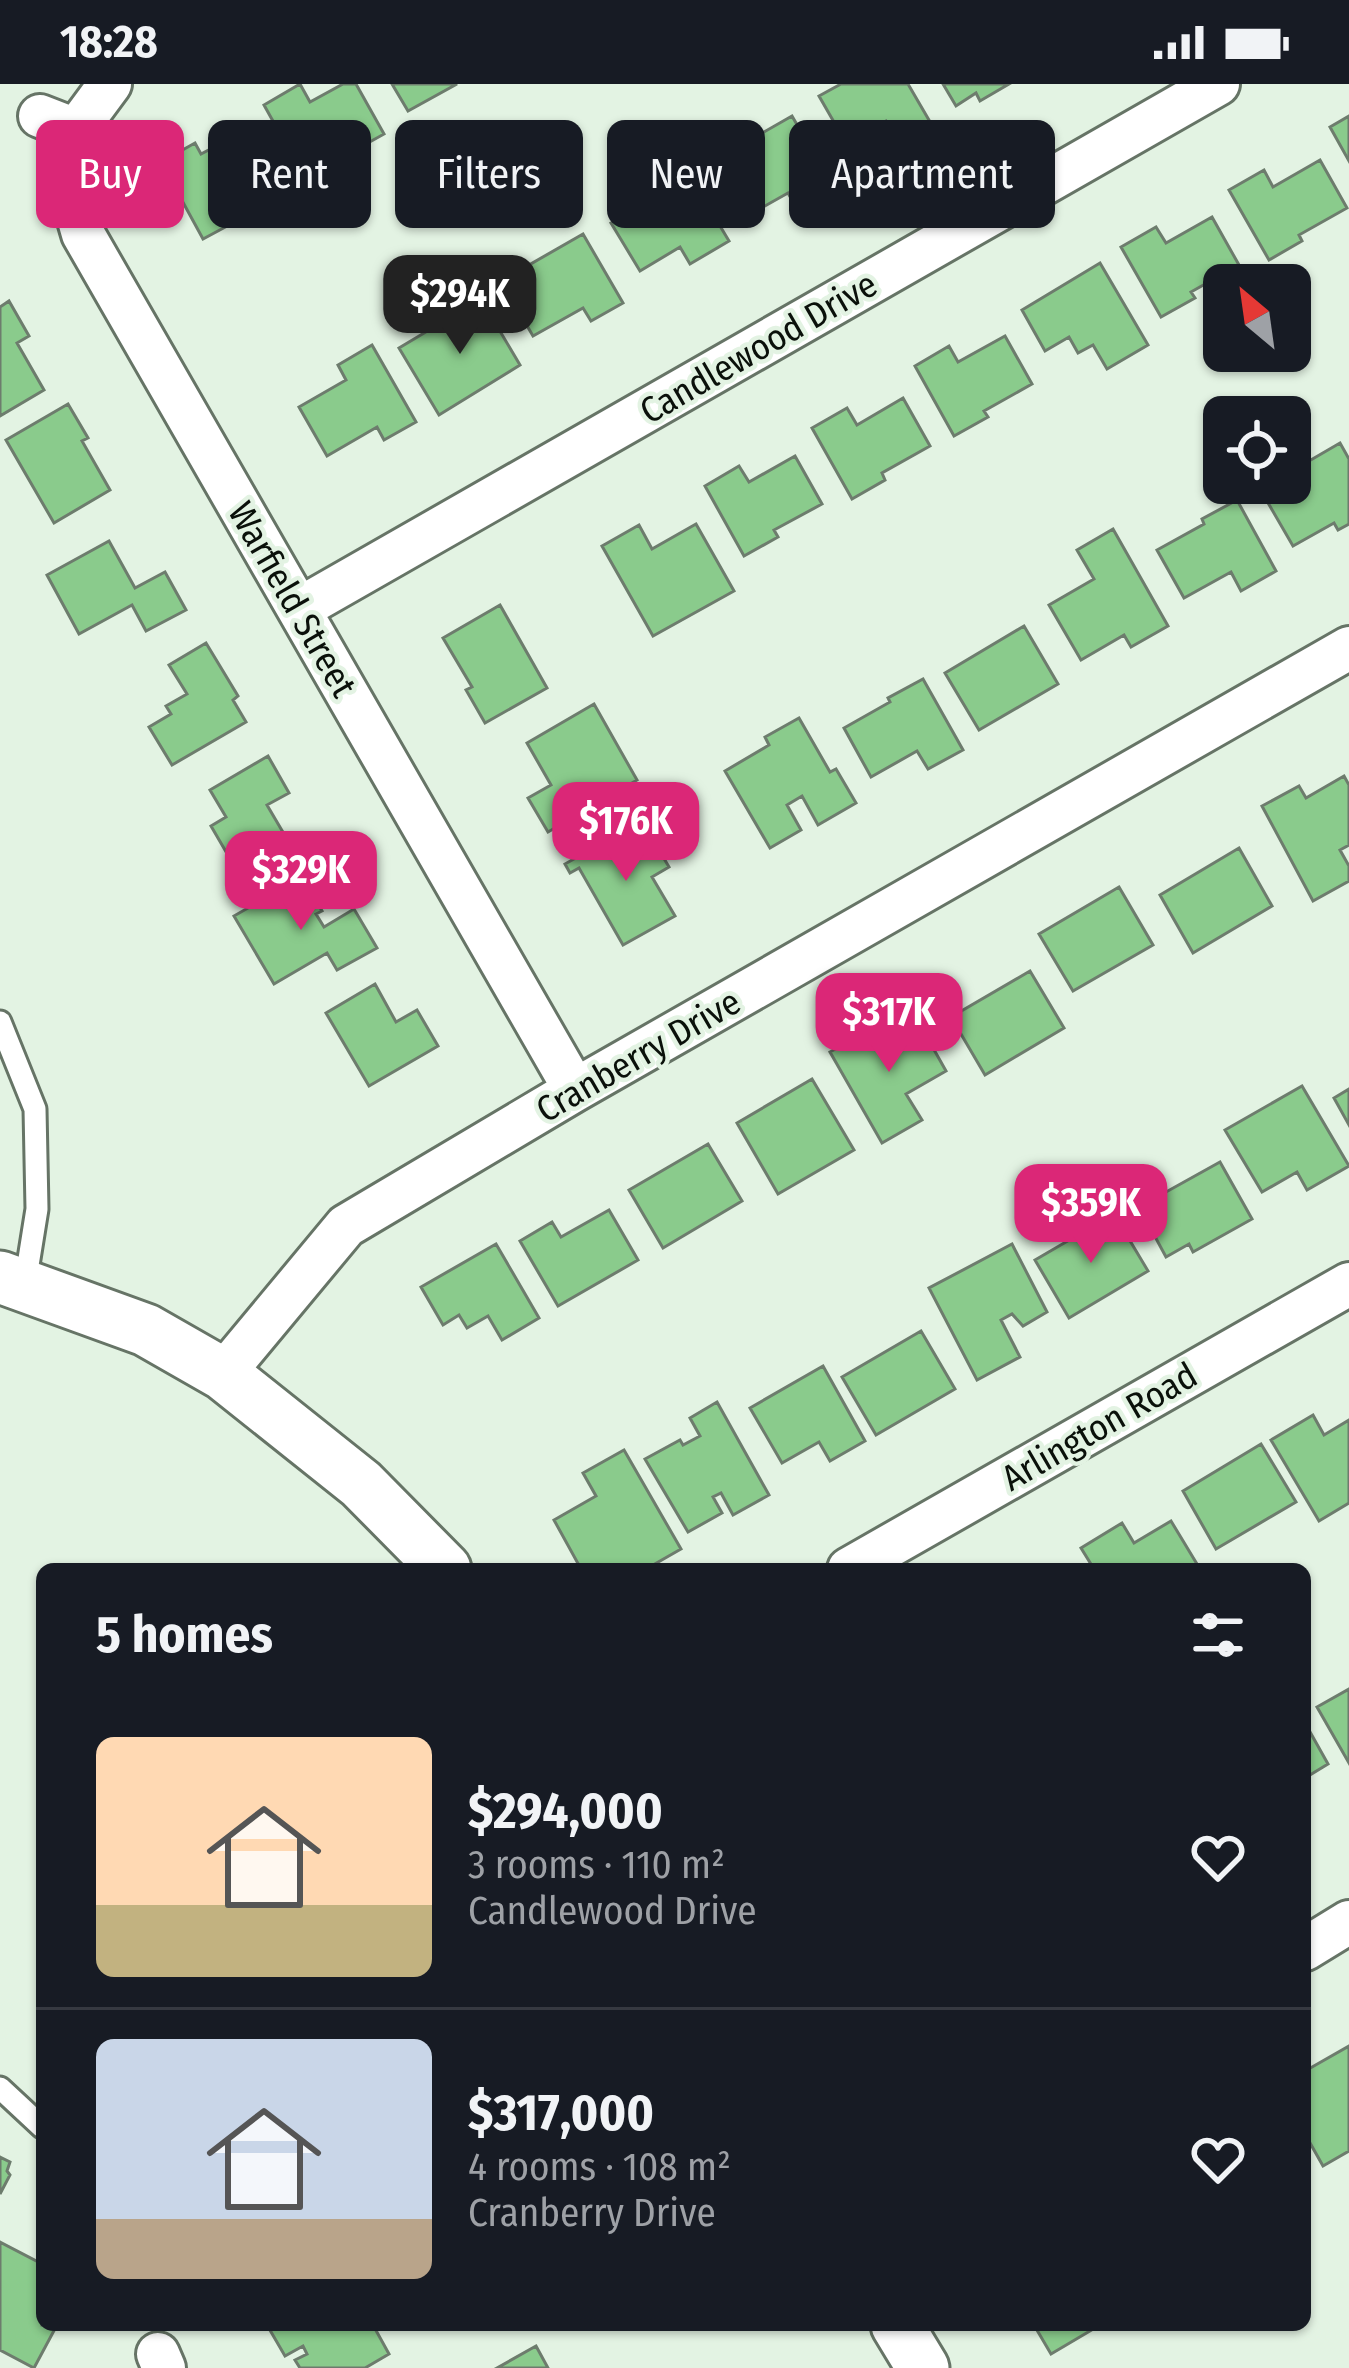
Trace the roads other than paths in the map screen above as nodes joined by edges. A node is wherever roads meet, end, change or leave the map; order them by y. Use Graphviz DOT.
graph roads {
  1 [pos="110,84"];
  2 [pos="1218,84"];
  3 [pos="298,609"];
  4 [pos="1349,648"];
  5 [pos="0,1022"];
  6 [pos="9,1067"];
  7 [pos="575,1090"];
  8 [pos="13,1281"];
  9 [pos="1349,1284"];
  10 [pos="223,1374"];
  11 [pos="439,1563"];
  12 [pos="860,1563"];
  13 [pos="1349,1922"];
  14 [pos="1311,1945"];
  15 [pos="0,2088"];
  16 [pos="36,2121"];
  17 [pos="900,2331"];
  18 [pos="922,2368"];
  1 -- 3 [label="street, Warfield Street"];
  2 -- 3 [label="street, Candlewood Drive"];
  3 -- 7 [label="street, Warfield Street"];
  4 -- 7 [label="street, Cranberry Drive"];
  5 -- 6 [label="lane"];
  6 -- 8 [label="lane"];
  7 -- 10 [label="street, Cranberry Drive"];
  8 -- 10 [label="street"];
  9 -- 12 [label="street, Arlington Road"];
  10 -- 11 [label="street"];
  13 -- 14 [label="street"];
  15 -- 16 [label="lane"];
  17 -- 18 [label="street"];
}
